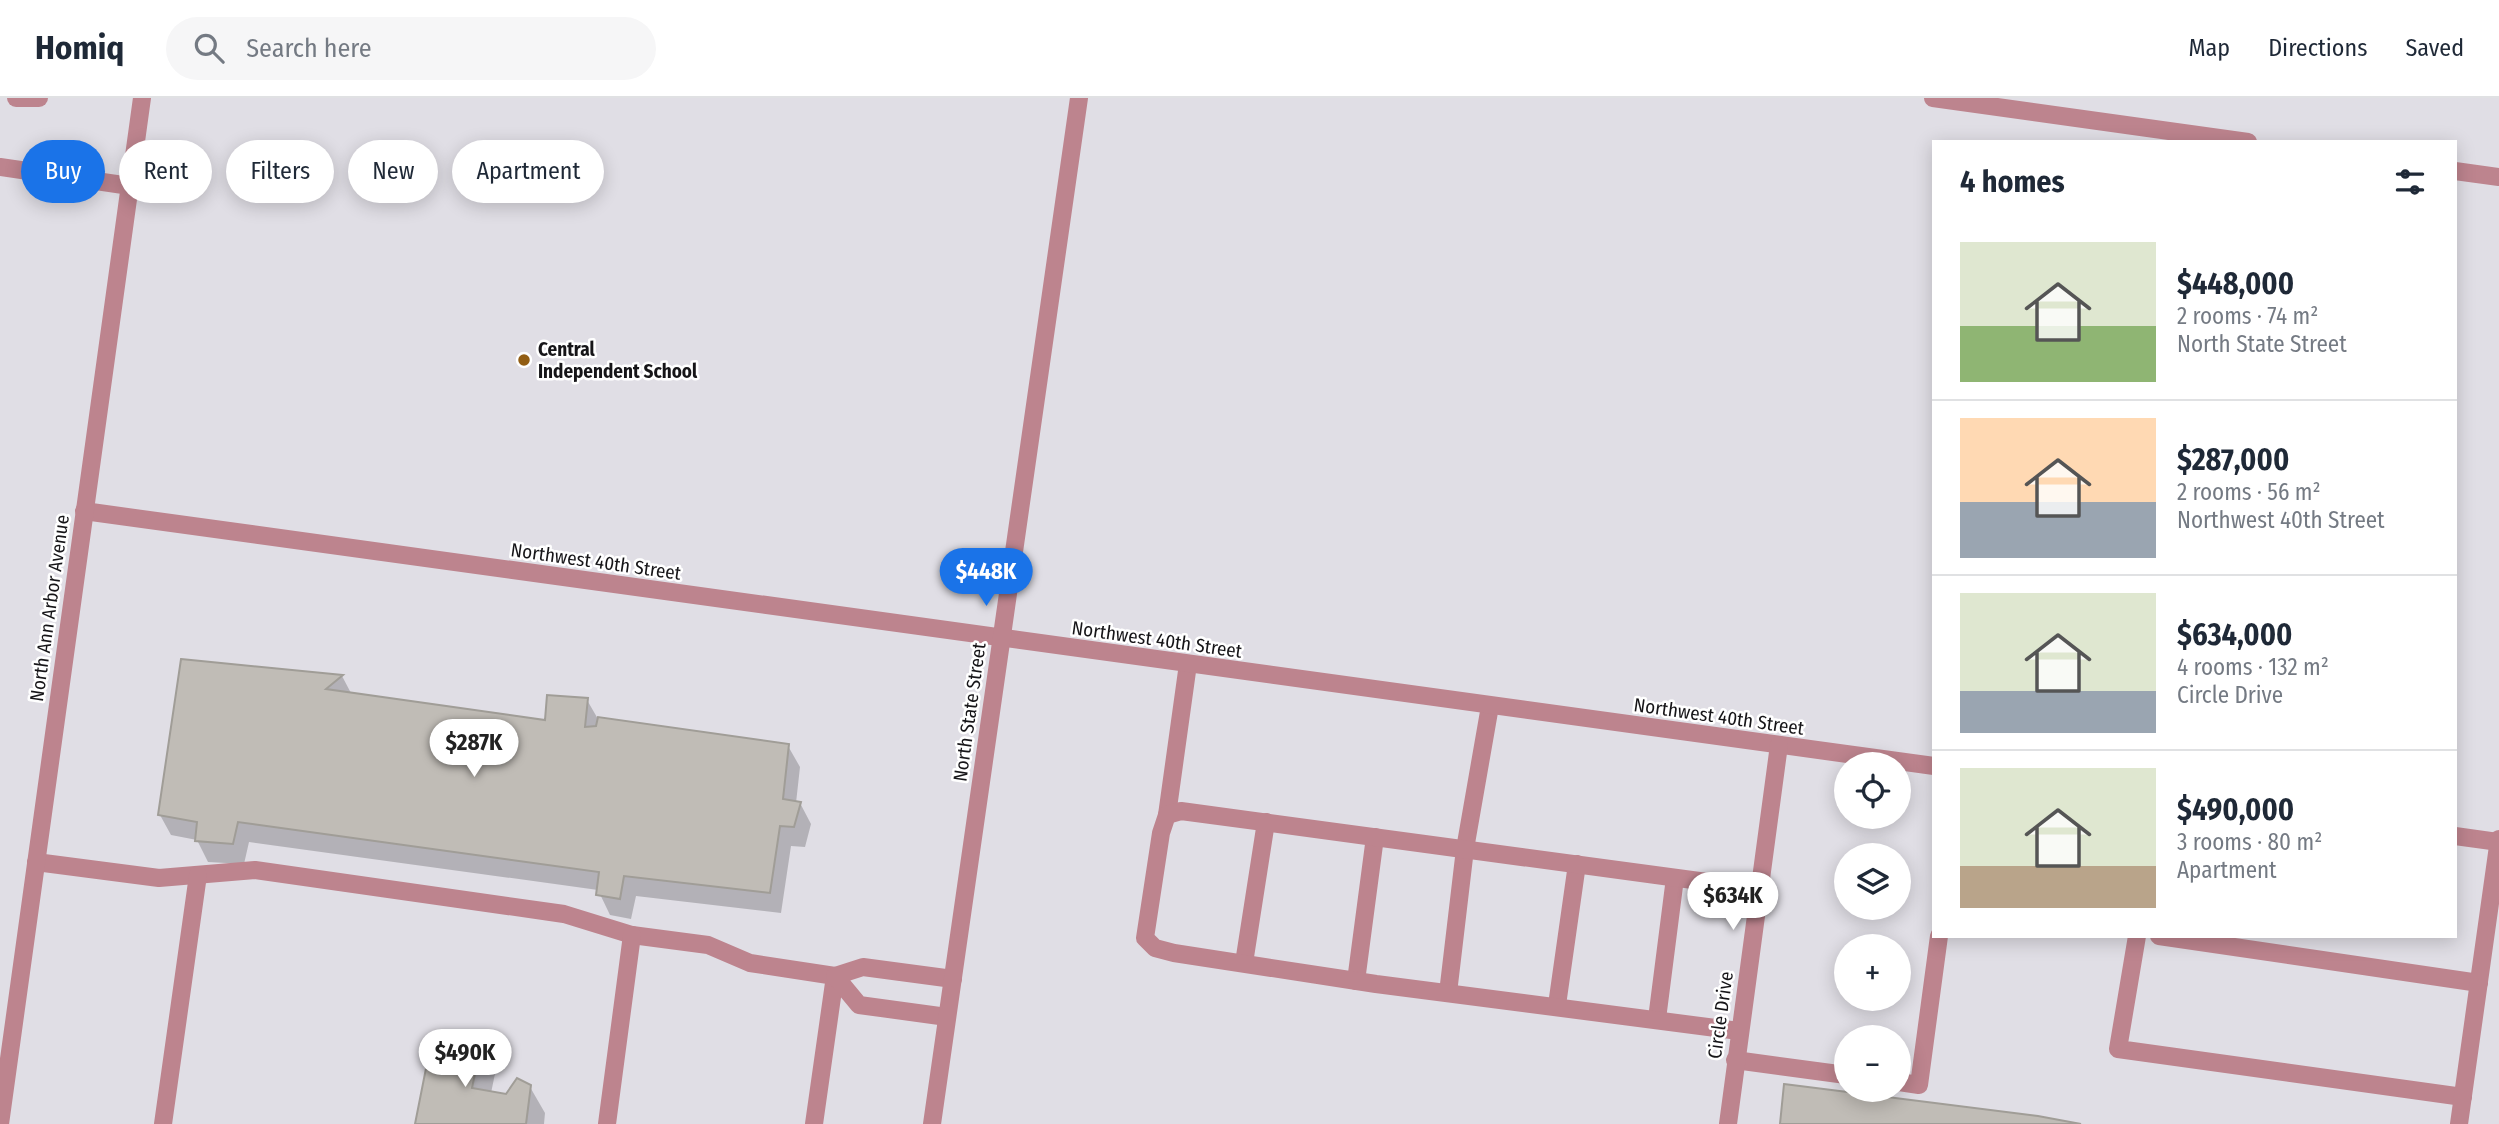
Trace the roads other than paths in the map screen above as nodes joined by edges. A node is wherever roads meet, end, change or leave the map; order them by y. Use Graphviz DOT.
graph roads {
  1 [pos="16,98"];
  2 [pos="39,98"];
  3 [pos="142,98"];
  4 [pos="1079,98"];
  5 [pos="1933,98"];
  6 [pos="136,140"];
  7 [pos="2234,140"];
  8 [pos="0,167"];
  9 [pos="2457,171"];
  10 [pos="2499,177"];
  11 [pos="119,184"];
  12 [pos="128,203"];
  13 [pos="84,511"];
  14 [pos="1001,638"];
  15 [pos="1188,664"];
  16 [pos="1490,706"];
  17 [pos="1779,745"];
  18 [pos="1932,766"];
  19 [pos="1167,815"];
  20 [pos="1266,822"];
  21 [pos="2457,836"];
  22 [pos="1375,837"];
  23 [pos="2499,841"];
  24 [pos="1465,849"];
  25 [pos="36,863"];
  26 [pos="1577,864"];
  27 [pos="198,875"];
  28 [pos="1675,878"];
  29 [pos="1759,889"];
  30 [pos="632,935"];
  31 [pos="1939,938"];
  32 [pos="2137,938"];
  33 [pos="2173,938"];
  34 [pos="1244,963"];
  35 [pos="835,976"];
  36 [pos="953,979"];
  37 [pos="1356,981"];
  38 [pos="2479,983"];
  39 [pos="1448,993"];
  40 [pos="1557,1005"];
  41 [pos="947,1017"];
  42 [pos="1657,1019"];
  43 [pos="1739,1031"];
  44 [pos="1735,1060"];
  45 [pos="1834,1073"];
  46 [pos="1911,1084"];
  47 [pos="2463,1097"];
  48 [pos="0,1124"];
  49 [pos="163,1124"];
  50 [pos="607,1124"];
  51 [pos="814,1124"];
  52 [pos="932,1124"];
  53 [pos="1728,1124"];
  54 [pos="2459,1124"];
  1 -- 2 [label="street"];
  3 -- 6 [label="street, North Ann Arbor Avenue"];
  4 -- 14 [label="street, North State Street"];
  5 -- 7 [label="street"];
  8 -- 11 [label="street"];
  9 -- 10 [label="street"];
  12 -- 13 [label="street, North Ann Arbor Avenue"];
  13 -- 14 [label="street, Northwest 40th Street"];
  13 -- 25 [label="street, North Ann Arbor Avenue"];
  14 -- 15 [label="street, Northwest 40th Street"];
  14 -- 36 [label="street, North State Street"];
  15 -- 16 [label="street, Northwest 40th Street"];
  15 -- 19 [label="street"];
  16 -- 17 [label="street, Northwest 40th Street"];
  16 -- 24 [label="street"];
  17 -- 18 [label="street, Northwest 40th Street"];
  17 -- 29 [label="street, Circle Drive"];
  19 -- 20 [label="street"];
  19 -- 34 [label="street"];
  20 -- 22 [label="street"];
  20 -- 34 [label="street"];
  21 -- 23 [label="street"];
  22 -- 24 [label="street"];
  22 -- 37 [label="street"];
  23 -- 38 [label="street"];
  24 -- 26 [label="street"];
  24 -- 39 [label="street"];
  25 -- 27 [label="street"];
  25 -- 48 [label="street, North Ann Arbor Avenue"];
  26 -- 28 [label="street"];
  26 -- 40 [label="street"];
  27 -- 30 [label="street"];
  27 -- 49 [label="street"];
  28 -- 29 [label="street"];
  28 -- 42 [label="street"];
  29 -- 43 [label="street, Circle Drive"];
  30 -- 35 [label="street"];
  30 -- 50 [label="street"];
  31 -- 46 [label="street"];
  32 -- 47 [label="street"];
  33 -- 38 [label="street"];
  34 -- 37 [label="street"];
  35 -- 36 [label="street"];
  35 -- 41 [label="street"];
  35 -- 51 [label="street"];
  36 -- 41 [label="street, North State Street"];
  37 -- 39 [label="street"];
  38 -- 47 [label="street"];
  39 -- 40 [label="street"];
  40 -- 42 [label="street"];
  41 -- 52 [label="street, North State Street"];
  42 -- 43 [label="street"];
  43 -- 44 [label="street, Circle Drive"];
  44 -- 45 [label="street"];
  44 -- 53 [label="street, Circle Drive"];
  47 -- 54 [label="street"];
}
